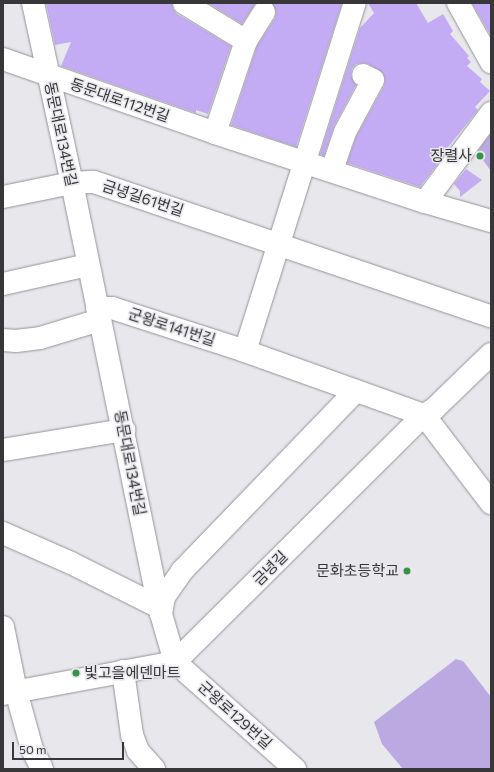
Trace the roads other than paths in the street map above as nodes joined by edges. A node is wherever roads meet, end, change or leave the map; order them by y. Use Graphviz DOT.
graph roads {
  1 [pos="33,3"];
  2 [pos="184,3"];
  3 [pos="355,3"];
  4 [pos="458,3"];
  5 [pos="264,12"];
  6 [pos="246,41"];
  7 [pos="3,59"];
  8 [pos="491,62"];
  9 [pos="48,75"];
  10 [pos="363,75"];
  11 [pos="491,113"];
  12 [pos="215,133"];
  13 [pos="304,162"];
  14 [pos="332,170"];
  15 [pos="72,183"];
  16 [pos="3,197"];
  17 [pos="425,202"];
  18 [pos="491,221"];
  19 [pos="280,244"];
  20 [pos="88,265"];
  21 [pos="7,283"];
  22 [pos="98,314"];
  23 [pos="491,316"];
  24 [pos="3,340"];
  25 [pos="245,351"];
  26 [pos="491,354"];
  27 [pos="356,391"];
  28 [pos="424,415"];
  29 [pos="124,430"];
  30 [pos="3,450"];
  31 [pos="491,503"];
  32 [pos="3,532"];
  33 [pos="160,611"];
  34 [pos="3,627"];
  35 [pos="175,662"];
  36 [pos="123,671"];
  37 [pos="10,692"];
  38 [pos="42,769"];
  39 [pos="154,769"];
  40 [pos="295,769"];
  1 -- 9 [label="lane, 동문대로134번길"];
  2 -- 6 [label="lane"];
  3 -- 13 [label="lane"];
  4 -- 8 [label="lane"];
  5 -- 6 [label="lane"];
  6 -- 12 [label="lane"];
  7 -- 9 [label="lane, 동문대로112번길"];
  9 -- 12 [label="lane, 동문대로112번길"];
  9 -- 15 [label="lane, 동문대로134번길"];
  10 -- 14 [label="lane"];
  11 -- 17 [label="lane"];
  12 -- 13 [label="lane, 동문대로112번길"];
  13 -- 14 [label="lane, 동문대로112번길"];
  13 -- 19 [label="lane"];
  14 -- 17 [label="lane, 동문대로112번길"];
  15 -- 16 [label="lane, 금녕길61번길"];
  15 -- 19 [label="lane, 금녕길61번길"];
  15 -- 20 [label="lane, 동문대로134번길"];
  17 -- 18 [label="lane, 동문대로112번길"];
  19 -- 23 [label="lane, 금녕길61번길"];
  19 -- 25 [label="lane"];
  20 -- 21 [label="lane"];
  20 -- 22 [label="lane, 동문대로134번길"];
  22 -- 24 [label="lane"];
  22 -- 25 [label="lane, 군왕로141번길"];
  22 -- 29 [label="lane, 동문대로134번길"];
  25 -- 27 [label="lane, 군왕로141번길"];
  26 -- 28 [label="lane, 금녕길"];
  27 -- 28 [label="lane, 군왕로141번길"];
  27 -- 33 [label="lane"];
  28 -- 31 [label="lane"];
  28 -- 35 [label="lane, 금녕길"];
  29 -- 30 [label="lane"];
  29 -- 33 [label="lane, 동문대로134번길"];
  32 -- 33 [label="lane"];
  33 -- 35 [label="lane, 동문대로134번길"];
  34 -- 37 [label="lane"];
  35 -- 36 [label="lane"];
  35 -- 40 [label="lane, 군왕로129번길"];
  36 -- 37 [label="lane"];
  36 -- 39 [label="lane"];
  37 -- 38 [label="lane"];
}
